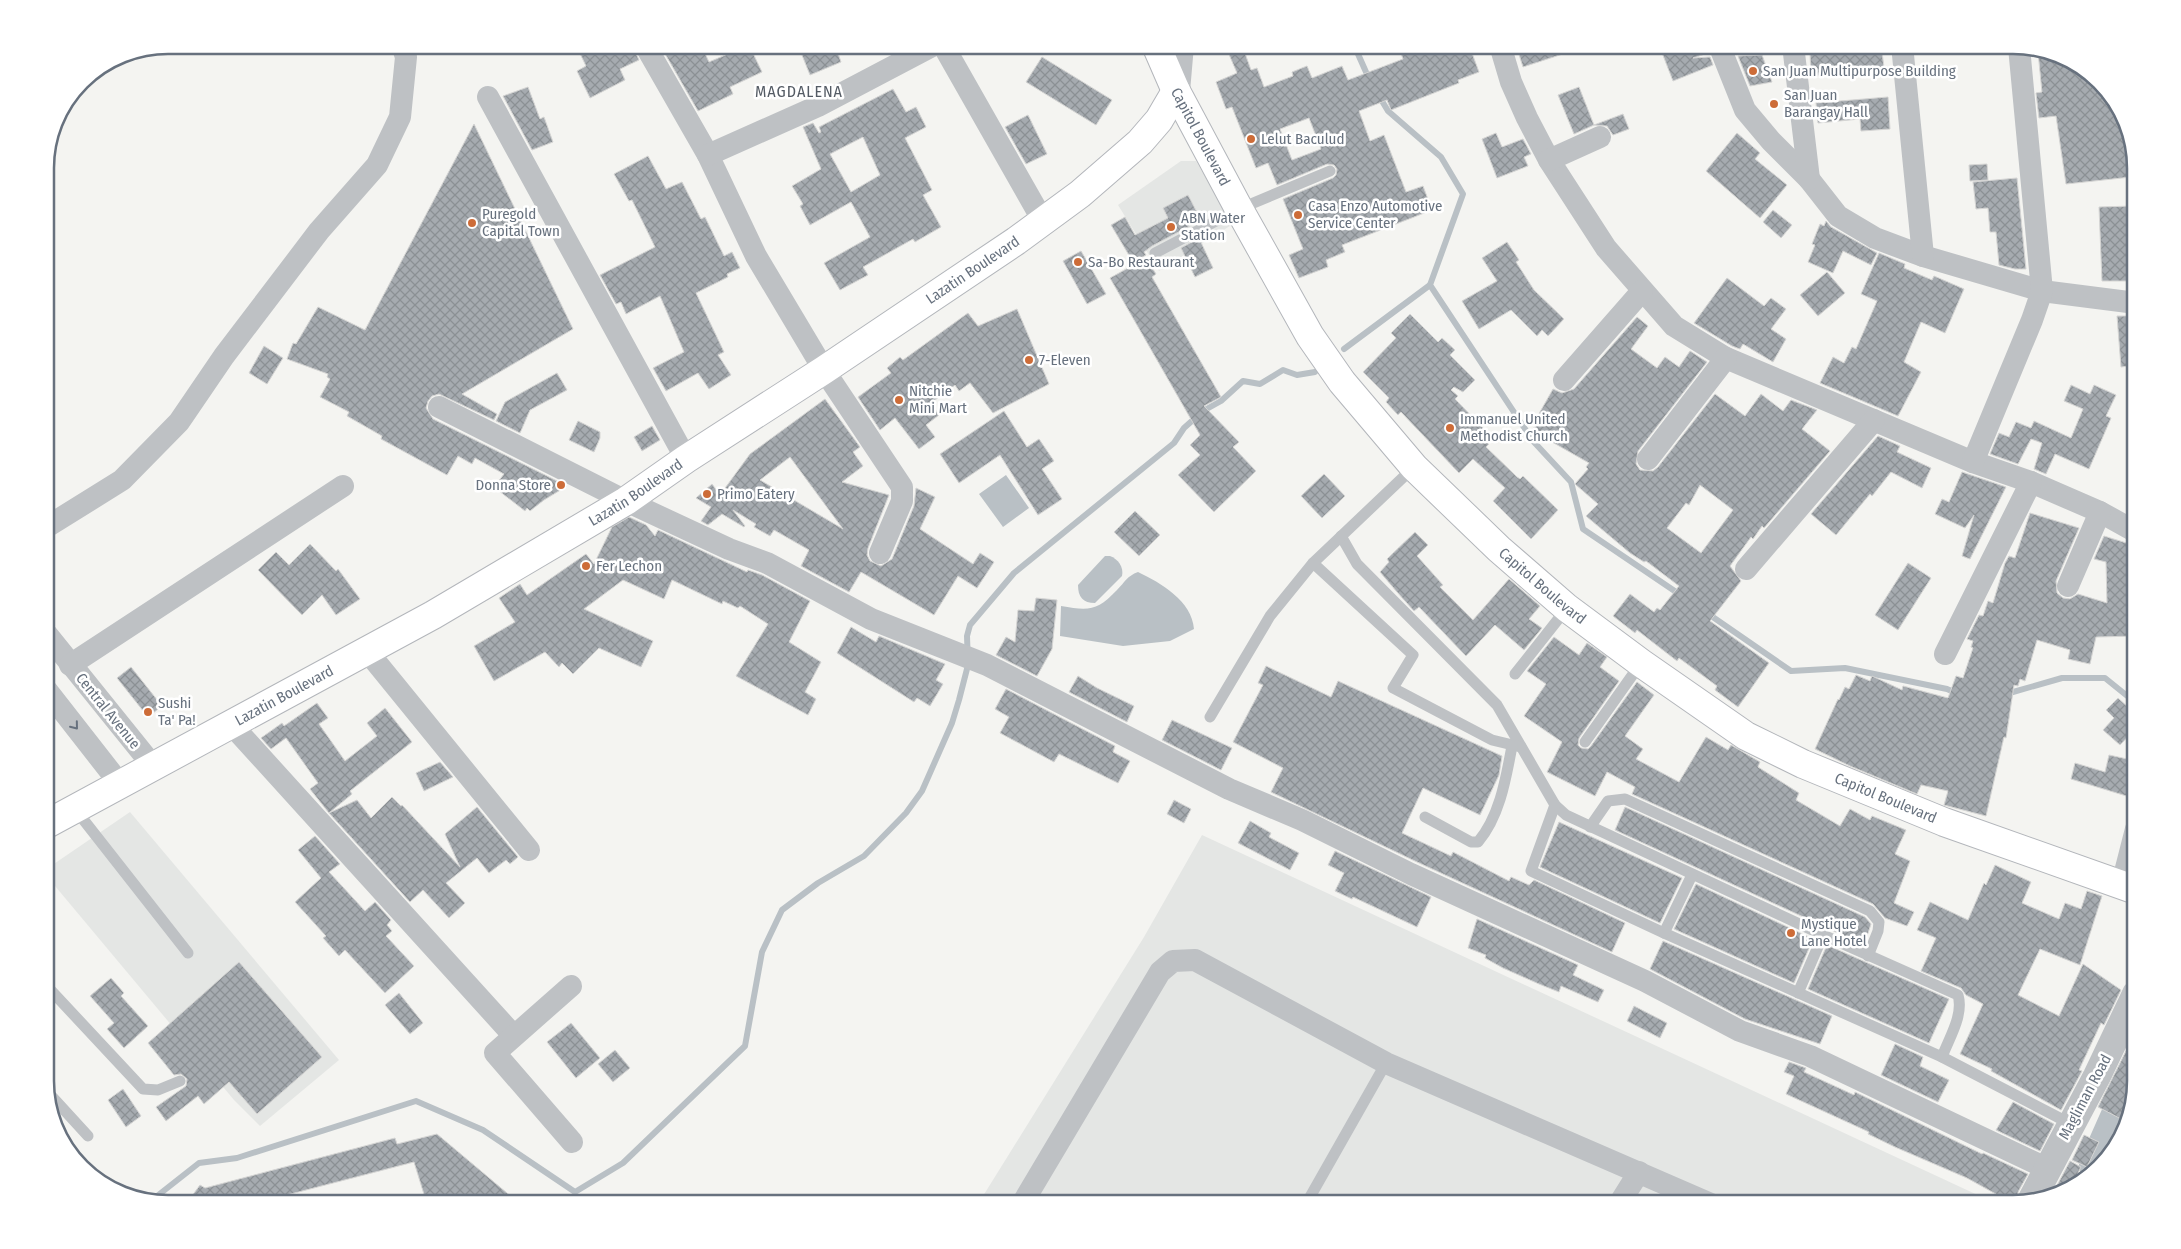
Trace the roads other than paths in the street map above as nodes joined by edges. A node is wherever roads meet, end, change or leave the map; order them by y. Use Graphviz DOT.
graph roads {
  1 [pos="405,54"];
  2 [pos="650,54"];
  3 [pos="917,54"];
  4 [pos="948,54"];
  5 [pos="1160,54"];
  6 [pos="1179,54"];
  7 [pos="1503,54"];
  8 [pos="1723,54"];
  9 [pos="1794,54"];
  10 [pos="1903,54"];
  11 [pos="2020,54"];
  12 [pos="1176,91"];
  13 [pos="488,96"];
  14 [pos="1600,137"];
  15 [pos="708,155"];
  16 [pos="1549,160"];
  17 [pos="1330,171"];
  18 [pos="1809,179"];
  19 [pos="1239,209"];
  20 [pos="1043,221"];
  21 [pos="1155,253"];
  22 [pos="1923,256"];
  23 [pos="1642,291"];
  24 [pos="2042,291"];
  25 [pos="2127,303"];
  26 [pos="1726,358"];
  27 [pos="824,370"];
  28 [pos="1564,380"];
  29 [pos="439,407"];
  30 [pos="1874,420"];
  31 [pos="686,459"];
  32 [pos="1648,459"];
  33 [pos="1973,462"];
  34 [pos="1414,467"];
  35 [pos="2030,482"];
  36 [pos="343,486"];
  37 [pos="626,501"];
  38 [pos="2100,512"];
  39 [pos="54,522"];
  40 [pos="2127,527"];
  41 [pos="1341,536"];
  42 [pos="880,553"];
  43 [pos="1313,563"];
  44 [pos="1746,568"];
  45 [pos="2068,586"];
  46 [pos="1567,608"];
  47 [pos="54,644"];
  48 [pos="367,651"];
  49 [pos="1945,654"];
  50 [pos="1641,663"];
  51 [pos="70,665"];
  52 [pos="1515,674"];
  53 [pos="54,700"];
  54 [pos="1210,717"];
  55 [pos="230,724"];
  56 [pos="1585,742"];
  57 [pos="1517,747"];
  58 [pos="153,766"];
  59 [pos="120,784"];
  60 [pos="1555,805"];
  61 [pos="55,816"];
  62 [pos="1425,817"];
  63 [pos="1590,827"];
  64 [pos="529,850"];
  65 [pos="1692,875"];
  66 [pos="2127,886"];
  67 [pos="1664,933"];
  68 [pos="1823,935"];
  69 [pos="188,953"];
  70 [pos="1868,956"];
  71 [pos="571,986"];
  72 [pos="1798,993"];
  73 [pos="54,994"];
  74 [pos="2127,1013"];
  75 [pos="513,1036"];
  76 [pos="1942,1057"];
  77 [pos="1386,1064"];
  78 [pos="180,1080"];
  79 [pos="56,1101"];
  80 [pos="2070,1124"];
  81 [pos="88,1136"];
  82 [pos="572,1142"];
  83 [pos="2046,1168"];
  84 [pos="1639,1172"];
  85 [pos="2035,1193"];
  86 [pos="1027,1195"];
  87 [pos="1311,1195"];
  88 [pos="1625,1195"];
  89 [pos="1691,1195"];
  1 -- 39 [label="street"];
  2 -- 15 [label="street"];
  3 -- 15 [label="street"];
  4 -- 20 [label="street"];
  5 -- 12 [label="main road, Capitol Boulevard"];
  6 -- 12 [label="street"];
  7 -- 16 [label="street"];
  8 -- 18 [label="street"];
  9 -- 18 [label="street"];
  10 -- 22 [label="street"];
  11 -- 24 [label="street"];
  12 -- 19 [label="main road, Capitol Boulevard"];
  12 -- 20 [label="main road, Lazatin Boulevard"];
  13 -- 31 [label="street"];
  14 -- 16 [label="street"];
  15 -- 27 [label="street"];
  16 -- 23 [label="street"];
  17 -- 19 [label="lane"];
  18 -- 22 [label="street"];
  19 -- 21 [label="lane"];
  19 -- 34 [label="main road, Capitol Boulevard"];
  20 -- 27 [label="main road, Lazatin Boulevard"];
  22 -- 24 [label="street"];
  23 -- 26 [label="street"];
  23 -- 28 [label="street"];
  24 -- 25 [label="street"];
  24 -- 33 [label="street"];
  26 -- 30 [label="street"];
  26 -- 32 [label="street"];
  27 -- 31 [label="main road, Lazatin Boulevard"];
  27 -- 42 [label="street"];
  29 -- 37 [label="street"];
  30 -- 33 [label="street"];
  30 -- 44 [label="street"];
  31 -- 37 [label="main road, Lazatin Boulevard"];
  33 -- 35 [label="street"];
  34 -- 41 [label="lane"];
  34 -- 46 [label="main road, Capitol Boulevard"];
  35 -- 38 [label="street"];
  35 -- 49 [label="street"];
  36 -- 51 [label="street"];
  37 -- 48 [label="main road, Lazatin Boulevard"];
  37 -- 83 [label="street"];
  38 -- 40 [label="street"];
  38 -- 45 [label="street"];
  41 -- 43 [label="lane"];
  41 -- 57 [label="lane"];
  43 -- 54 [label="lane"];
  43 -- 57 [label="lane"];
  46 -- 50 [label="main road, Capitol Boulevard"];
  46 -- 52 [label="lane"];
  47 -- 51 [label="street, Central Avenue"];
  48 -- 55 [label="main road, Lazatin Boulevard"];
  48 -- 64 [label="street"];
  50 -- 56 [label="lane"];
  50 -- 66 [label="main road, Capitol Boulevard"];
  51 -- 58 [label="street, Central Avenue"];
  53 -- 59 [label="street, one-way"];
  55 -- 58 [label="main road, Lazatin Boulevard"];
  55 -- 75 [label="street"];
  57 -- 60 [label="lane"];
  57 -- 62 [label="lane"];
  58 -- 59 [label="main road, Lazatin Boulevard"];
  59 -- 61 [label="main road, Lazatin Boulevard"];
  60 -- 63 [label="lane"];
  60 -- 67 [label="lane"];
  61 -- 69 [label="lane"];
  63 -- 65 [label="lane"];
  63 -- 70 [label="lane"];
  65 -- 67 [label="lane"];
  65 -- 68 [label="lane"];
  67 -- 72 [label="lane"];
  68 -- 70 [label="lane"];
  68 -- 72 [label="lane"];
  70 -- 76 [label="lane"];
  71 -- 75 [label="street"];
  72 -- 76 [label="lane"];
  73 -- 78 [label="lane"];
  74 -- 80 [label="street, Magliman Road"];
  75 -- 82 [label="street"];
  76 -- 80 [label="lane"];
  77 -- 84 [label="street"];
  77 -- 86 [label="street"];
  77 -- 87 [label="lane"];
  79 -- 81 [label="lane"];
  80 -- 83 [label="street, Magliman Road"];
  83 -- 85 [label="street, Magliman Road"];
  84 -- 88 [label="street"];
  84 -- 89 [label="street"];
}
